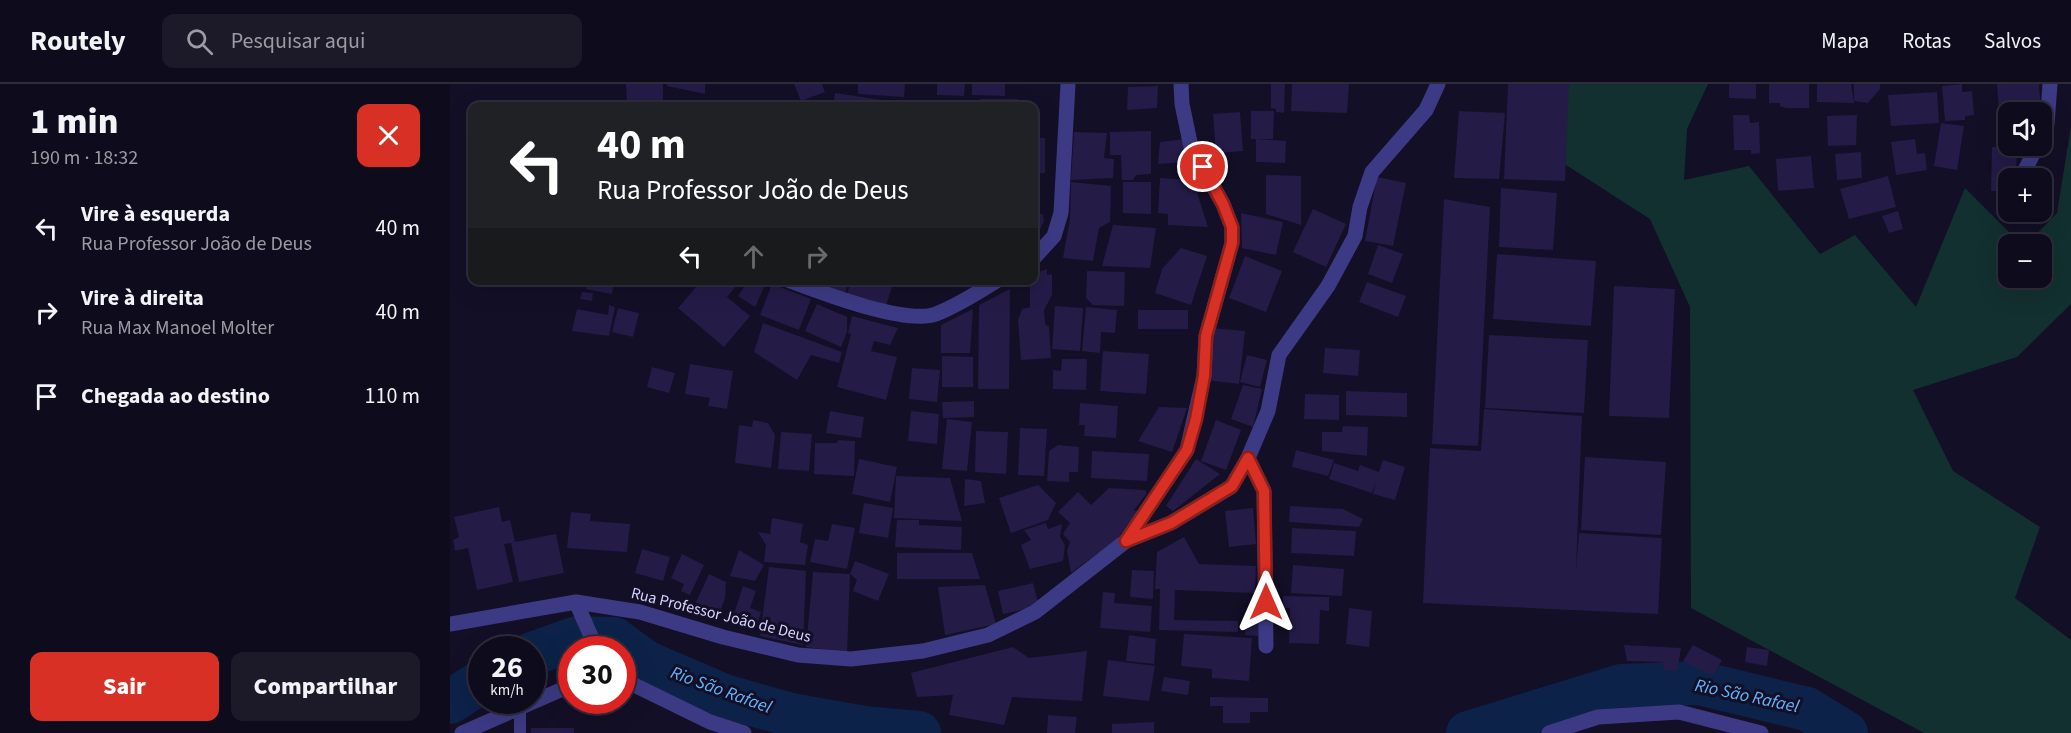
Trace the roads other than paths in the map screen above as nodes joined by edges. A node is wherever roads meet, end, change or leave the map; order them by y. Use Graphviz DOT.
graph roads {
  1 [pos="1068,84"];
  2 [pos="1181,84"];
  3 [pos="1438,84"];
  4 [pos="2050,84"];
  5 [pos="2049,102"];
  6 [pos="1038,254"];
  7 [pos="804,285"];
  8 [pos="989,285"];
  9 [pos="1248,458"];
  10 [pos="1126,541"];
  11 [pos="576,602"];
  12 [pos="450,624"];
  13 [pos="591,636"];
  14 [pos="1266,646"];
  15 [pos="636,686"];
  16 [pos="504,714"];
  17 [pos="520,714"];
  18 [pos="462,733"];
  19 [pos="520,733"];
  20 [pos="744,733"];
  21 [pos="1549,733"];
  22 [pos="1761,733"];
  1 -- 6 [label="street"];
  2 -- 10 [label="street"];
  3 -- 9 [label="street, Rua Professor João de Deus"];
  4 -- 5 [label="street"];
  7 -- 8 [label="street"];
  9 -- 10 [label="street, Rua Professor João de Deus"];
  9 -- 14 [label="street"];
  10 -- 11 [label="street, Rua Professor João de Deus"];
  11 -- 12 [label="street, Rua Professor João de Deus"];
  11 -- 13 [label="street"];
  15 -- 20 [label="street"];
  16 -- 18 [label="street"];
  17 -- 19 [label="lane"];
  21 -- 22 [label="street"];
}
